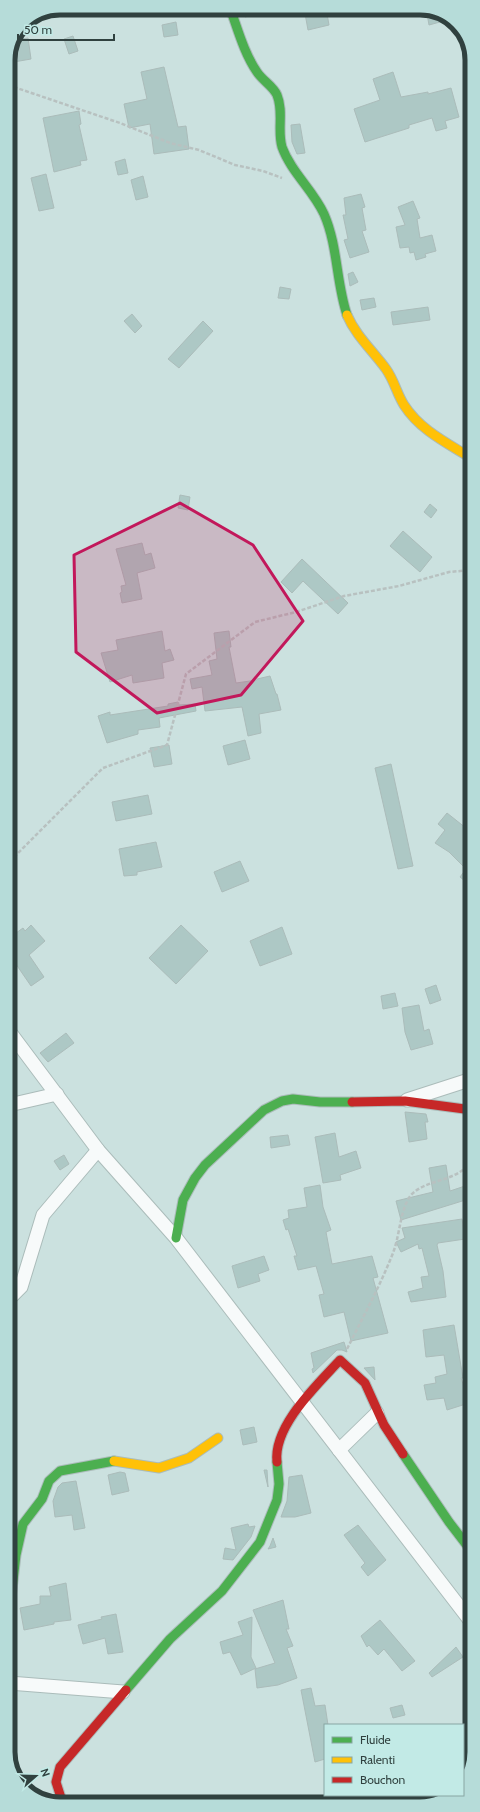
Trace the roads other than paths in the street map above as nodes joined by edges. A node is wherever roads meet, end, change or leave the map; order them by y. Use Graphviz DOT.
graph roads {
  1 [pos="233,15"];
  2 [pos="465,454"];
  3 [pos="15,1038"];
  4 [pos="465,1082"];
  5 [pos="57,1094"];
  6 [pos="404,1101"];
  7 [pos="15,1104"];
  8 [pos="465,1109"];
  9 [pos="98,1150"];
  10 [pos="176,1238"];
  11 [pos="15,1292"];
  12 [pos="302,1402"];
  13 [pos="377,1413"];
  14 [pos="218,1438"];
  15 [pos="339,1450"];
  16 [pos="465,1543"];
  17 [pos="15,1563"];
  18 [pos="465,1614"];
  19 [pos="15,1683"];
  20 [pos="123,1692"];
  21 [pos="61,1797"];
  1 -- 2 [label="street"];
  3 -- 5 [label="street"];
  4 -- 6 [label="street"];
  5 -- 7 [label="street"];
  5 -- 9 [label="street"];
  6 -- 8 [label="street"];
  6 -- 10 [label="street"];
  9 -- 10 [label="street"];
  9 -- 11 [label="street"];
  10 -- 12 [label="street"];
  12 -- 13 [label="street"];
  12 -- 15 [label="street"];
  12 -- 20 [label="street"];
  13 -- 15 [label="street"];
  13 -- 16 [label="street"];
  14 -- 17 [label="street"];
  15 -- 18 [label="street"];
  19 -- 20 [label="street"];
  20 -- 21 [label="street"];
}
